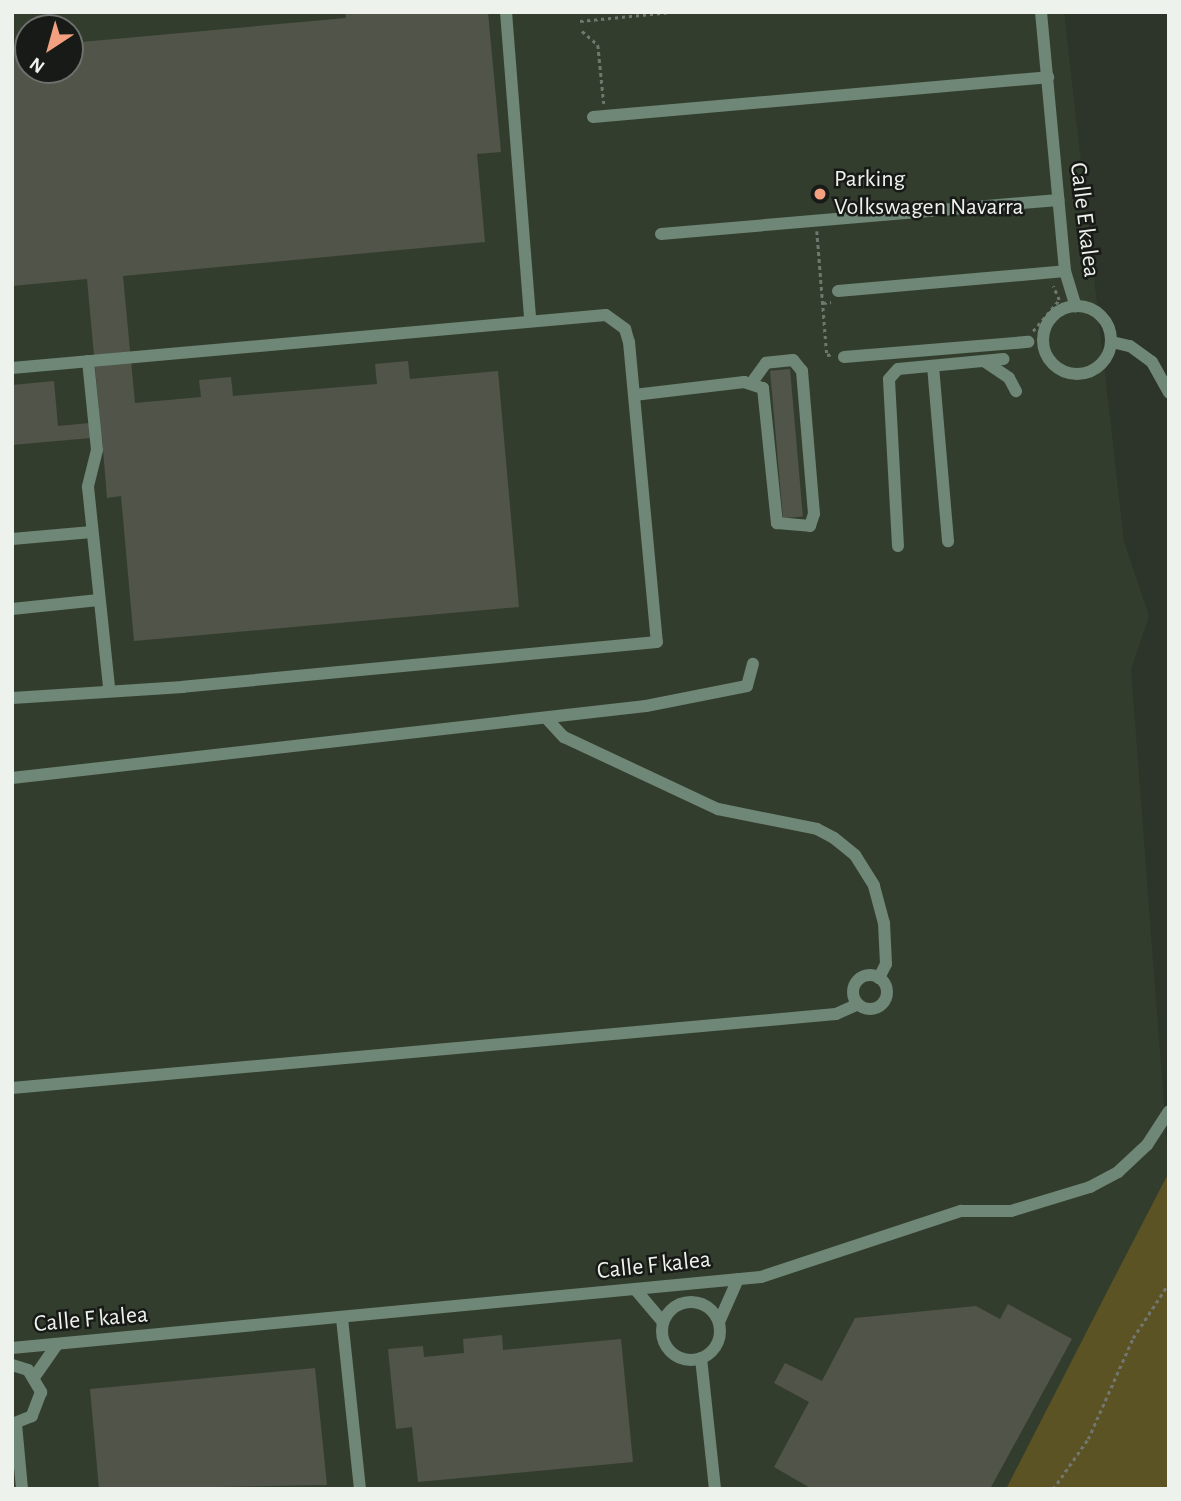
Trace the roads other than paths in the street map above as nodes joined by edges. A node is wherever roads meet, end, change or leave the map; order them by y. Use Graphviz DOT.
graph roads {
  1 [pos="506,12"];
  2 [pos="1041,12"];
  3 [pos="1048,77"];
  4 [pos="593,117"];
  5 [pos="1059,200"];
  6 [pos="661,234"];
  7 [pos="1065,271"];
  8 [pos="836,291"];
  9 [pos="1076,306"];
  10 [pos="530,320"];
  11 [pos="1027,340"];
  12 [pos="1112,342"];
  13 [pos="844,355"];
  14 [pos="1004,359"];
  15 [pos="88,361"];
  16 [pos="982,361"];
  17 [pos="933,366"];
  18 [pos="12,368"];
  19 [pos="751,384"];
  20 [pos="1016,391"];
  21 [pos="1169,393"];
  22 [pos="634,395"];
  23 [pos="92,532"];
  24 [pos="12,539"];
  25 [pos="948,541"];
  26 [pos="898,546"];
  27 [pos="99,600"];
  28 [pos="12,609"];
  29 [pos="753,664"];
  30 [pos="109,688"];
  31 [pos="12,698"];
  32 [pos="547,719"];
  33 [pos="12,778"];
  34 [pos="880,978"];
  35 [pos="858,1004"];
  36 [pos="12,1088"];
  37 [pos="1169,1111"];
  38 [pos="738,1279"];
  39 [pos="635,1289"];
  40 [pos="342,1318"];
  41 [pos="663,1322"];
  42 [pos="719,1322"];
  43 [pos="57,1344"];
  44 [pos="12,1348"];
  45 [pos="701,1358"];
  46 [pos="12,1365"];
  47 [pos="35,1376"];
  48 [pos="14,1424"];
  49 [pos="22,1489"];
  50 [pos="360,1489"];
  51 [pos="715,1489"];
  1 -- 10 [label="street"];
  2 -- 3 [label="street, Calle E kalea"];
  3 -- 4 [label="street"];
  3 -- 5 [label="street, Calle E kalea"];
  5 -- 6 [label="street"];
  5 -- 7 [label="street, Calle E kalea"];
  7 -- 8 [label="street"];
  7 -- 9 [label="street, Calle E kalea"];
  9 -- 12 [label="street"];
  9 -- 12 [label="street"];
  10 -- 15 [label="street"];
  10 -- 22 [label="street"];
  11 -- 13 [label="street"];
  12 -- 21 [label="street"];
  14 -- 16 [label="street"];
  15 -- 18 [label="street"];
  15 -- 23 [label="street"];
  16 -- 17 [label="street"];
  16 -- 20 [label="street"];
  17 -- 25 [label="street"];
  17 -- 26 [label="street"];
  19 -- 19 [label="street"];
  19 -- 22 [label="street"];
  22 -- 30 [label="street"];
  23 -- 24 [label="street"];
  23 -- 27 [label="street"];
  27 -- 28 [label="street"];
  27 -- 30 [label="street"];
  29 -- 32 [label="street"];
  30 -- 31 [label="street"];
  32 -- 33 [label="street"];
  32 -- 34 [label="street"];
  34 -- 35 [label="street"];
  34 -- 35 [label="street"];
  35 -- 36 [label="street"];
  37 -- 38 [label="street, Calle F kalea"];
  38 -- 39 [label="street, Calle F kalea"];
  38 -- 42 [label="street"];
  39 -- 40 [label="street, Calle F kalea"];
  39 -- 41 [label="street"];
  40 -- 43 [label="street, Calle F kalea"];
  40 -- 50 [label="street"];
  41 -- 42 [label="street"];
  41 -- 45 [label="street"];
  42 -- 45 [label="street"];
  43 -- 44 [label="street, Calle F kalea"];
  43 -- 47 [label="street"];
  45 -- 51 [label="street"];
  46 -- 47 [label="street"];
  47 -- 48 [label="street"];
  48 -- 49 [label="street"];
}
